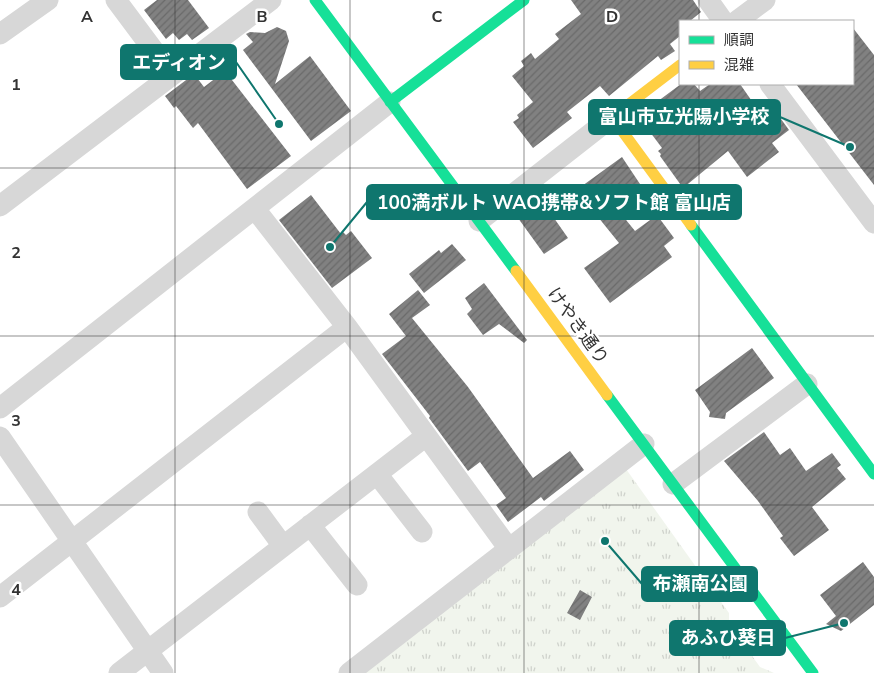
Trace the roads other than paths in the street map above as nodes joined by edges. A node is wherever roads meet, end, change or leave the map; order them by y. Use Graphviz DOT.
graph roads {
  1 [pos="48,0"];
  2 [pos="116,0"];
  3 [pos="271,0"];
  4 [pos="315,0"];
  5 [pos="708,0"];
  6 [pos="765,0"];
  7 [pos="514,3"];
  8 [pos="722,20"];
  9 [pos="738,20"];
  10 [pos="0,34"];
  11 [pos="679,66"];
  12 [pos="172,75"];
  13 [pos="771,85"];
  14 [pos="390,102"];
  15 [pos="612,117"];
  16 [pos="0,206"];
  17 [pos="255,208"];
  18 [pos="479,221"];
  19 [pos="874,223"];
  20 [pos="347,327"];
  21 [pos="807,384"];
  22 [pos="0,408"];
  23 [pos="426,436"];
  24 [pos="0,437"];
  25 [pos="644,444"];
  26 [pos="377,474"];
  27 [pos="874,474"];
  28 [pos="673,484"];
  29 [pos="258,512"];
  30 [pos="310,526"];
  31 [pos="422,532"];
  32 [pos="73,540"];
  33 [pos="283,546"];
  34 [pos="509,549"];
  35 [pos="357,585"];
  36 [pos="0,597"];
  37 [pos="148,651"];
  38 [pos="120,673"];
  39 [pos="163,673"];
  40 [pos="348,673"];
  41 [pos="813,673"];
  1 -- 10 [label="street"];
  2 -- 12 [label="street"];
  3 -- 12 [label="street"];
  4 -- 14 [label="street, けやき通り"];
  5 -- 8 [label="street"];
  6 -- 9 [label="street"];
  7 -- 14 [label="street"];
  11 -- 15 [label="street"];
  12 -- 16 [label="street"];
  13 -- 19 [label="street"];
  14 -- 17 [label="street"];
  14 -- 18 [label="street, けやき通り"];
  15 -- 18 [label="street"];
  15 -- 21 [label="street"];
  17 -- 20 [label="street"];
  17 -- 22 [label="street"];
  18 -- 25 [label="street, けやき通り"];
  20 -- 23 [label="street"];
  20 -- 32 [label="street"];
  21 -- 27 [label="street"];
  21 -- 28 [label="street"];
  23 -- 26 [label="street"];
  23 -- 34 [label="street"];
  24 -- 32 [label="street"];
  25 -- 28 [label="street, けやき通り"];
  25 -- 34 [label="street"];
  26 -- 30 [label="street"];
  26 -- 31 [label="street"];
  28 -- 41 [label="street, けやき通り"];
  29 -- 33 [label="street"];
  30 -- 33 [label="street"];
  30 -- 35 [label="street"];
  32 -- 36 [label="street"];
  32 -- 37 [label="street"];
  33 -- 37 [label="street"];
  34 -- 40 [label="street"];
  37 -- 38 [label="street"];
  37 -- 39 [label="street"];
}
